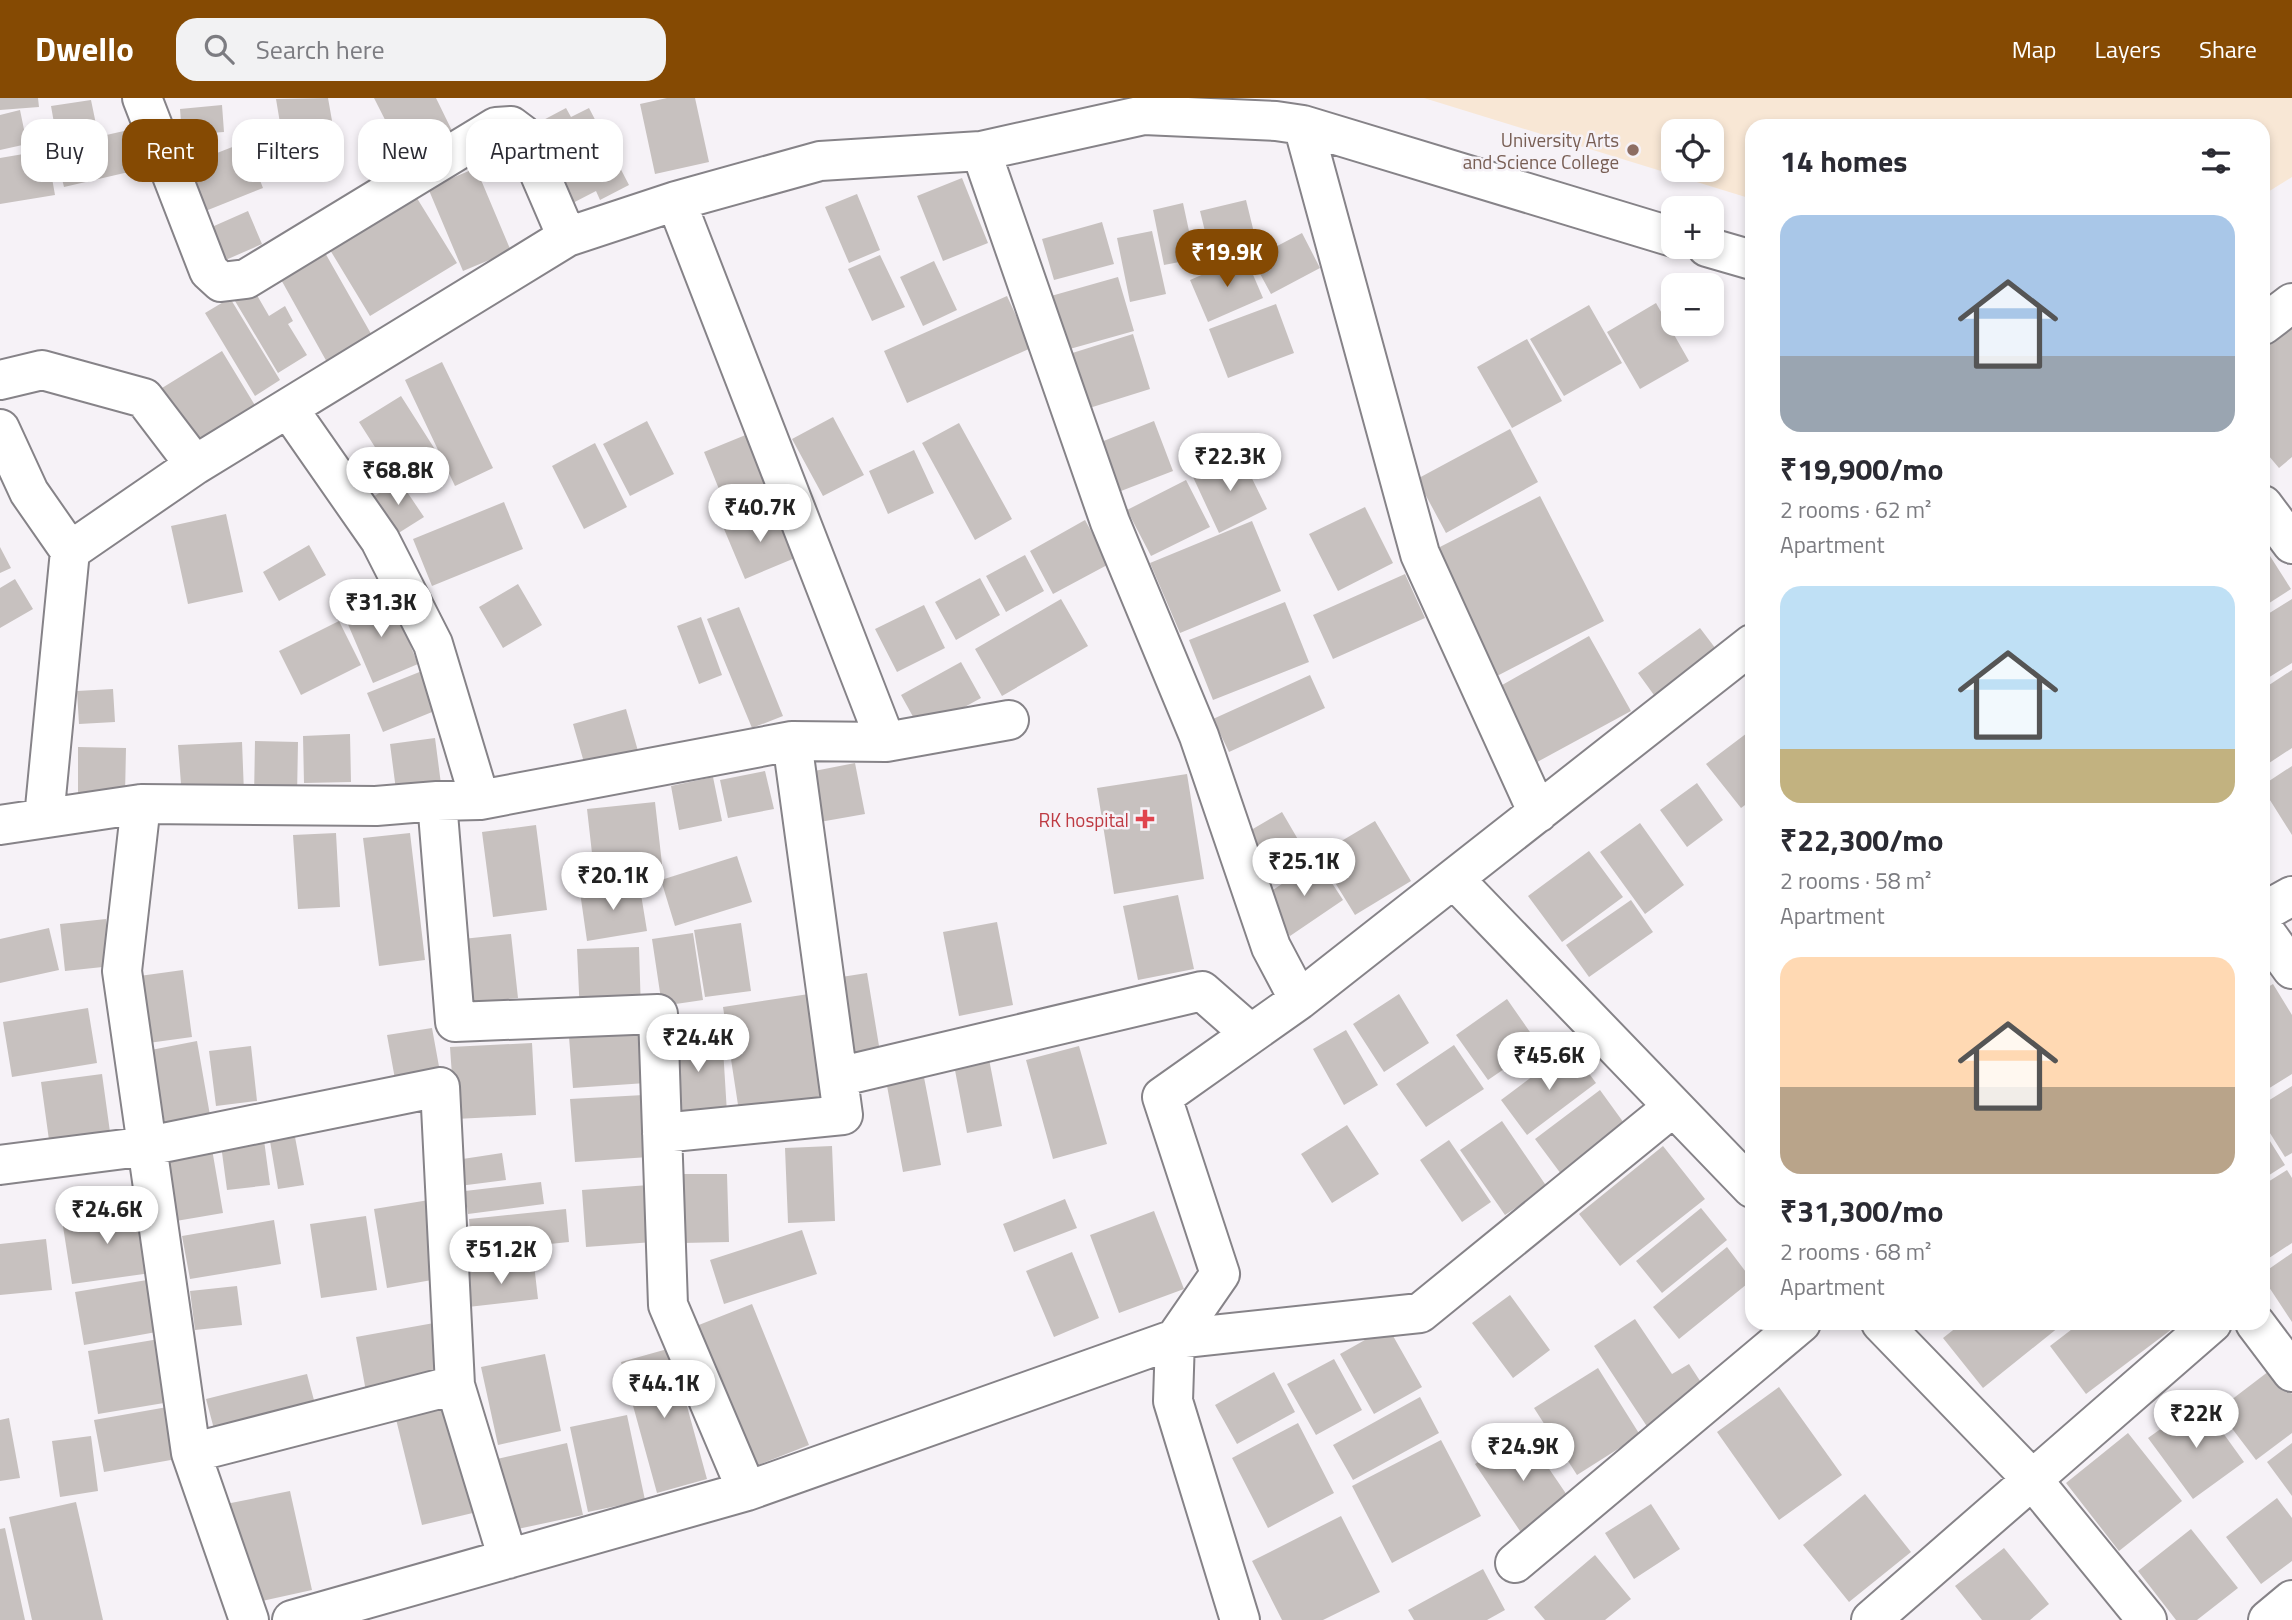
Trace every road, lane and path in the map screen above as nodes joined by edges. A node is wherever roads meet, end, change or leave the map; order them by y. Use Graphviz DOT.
graph roads {
  1 [pos="142,98"];
  2 [pos="1303,125"];
  3 [pos="981,150"];
  4 [pos="676,201"];
  5 [pos="1661,233"];
  6 [pos="567,236"];
  7 [pos="1724,252"];
  8 [pos="1745,258"];
  9 [pos="2292,303"];
  10 [pos="2270,320"];
  11 [pos="0,380"];
  12 [pos="288,408"];
  13 [pos="0,429"];
  14 [pos="195,465"];
  15 [pos="11,482"];
  16 [pos="2270,514"];
  17 [pos="2292,544"];
  18 [pos="70,551"];
  19 [pos="1745,657"];
  20 [pos="1009,719"];
  21 [pos="792,741"];
  22 [pos="886,742"];
  23 [pos="480,800"];
  24 [pos="437,801"];
  25 [pos="141,804"];
  26 [pos="1538,813"];
  27 [pos="44,818"];
  28 [pos="0,825"];
  29 [pos="1454,879"];
  30 [pos="2292,896"];
  31 [pos="2270,908"];
  32 [pos="2270,939"];
  33 [pos="2292,970"];
  34 [pos="1299,1000"];
  35 [pos="1251,1034"];
  36 [pos="838,1077"];
  37 [pos="1673,1107"];
  38 [pos="662,1133"];
  39 [pos="148,1146"];
  40 [pos="0,1165"];
  41 [pos="1745,1181"];
  42 [pos="1793,1330"];
  43 [pos="1888,1330"];
  44 [pos="2204,1330"];
  45 [pos="2260,1330"];
  46 [pos="1175,1339"];
  47 [pos="2292,1372"];
  48 [pos="455,1385"];
  49 [pos="191,1453"];
  50 [pos="2031,1478"];
  51 [pos="747,1491"];
  52 [pos="508,1559"];
  53 [pos="1515,1563"];
  54 [pos="2292,1600"];
  55 [pos="249,1620"];
  56 [pos="292,1620"];
  57 [pos="1240,1620"];
  58 [pos="1871,1620"];
  59 [pos="2147,1620"];
  60 [pos="2268,1620"];
  1 -- 6 [label="street"];
  2 -- 3 [label="street"];
  2 -- 5 [label="street"];
  2 -- 26 [label="street"];
  3 -- 4 [label="street"];
  3 -- 34 [label="street"];
  4 -- 6 [label="street"];
  4 -- 22 [label="street"];
  6 -- 12 [label="street"];
  7 -- 8 [label="street"];
  9 -- 10 [label="street"];
  11 -- 14 [label="street"];
  12 -- 14 [label="street"];
  12 -- 23 [label="street"];
  13 -- 15 [label="street"];
  14 -- 18 [label="street"];
  15 -- 18 [label="street"];
  16 -- 17 [label="street"];
  18 -- 27 [label="street"];
  19 -- 26 [label="street"];
  20 -- 22 [label="street"];
  21 -- 22 [label="street"];
  21 -- 23 [label="street"];
  21 -- 36 [label="street"];
  23 -- 24 [label="street"];
  24 -- 25 [label="street"];
  24 -- 38 [label="street"];
  25 -- 27 [label="street"];
  25 -- 39 [label="street"];
  26 -- 29 [label="street"];
  27 -- 28 [label="street"];
  29 -- 34 [label="street"];
  29 -- 37 [label="street"];
  30 -- 31 [label="street"];
  32 -- 33 [label="street"];
  34 -- 35 [label="street"];
  35 -- 36 [label="street"];
  35 -- 46 [label="street"];
  36 -- 38 [label="street"];
  37 -- 41 [label="street"];
  37 -- 46 [label="street"];
  38 -- 51 [label="street"];
  39 -- 40 [label="street"];
  39 -- 48 [label="street"];
  39 -- 49 [label="street"];
  42 -- 53 [label="street"];
  43 -- 50 [label="street"];
  44 -- 50 [label="street"];
  45 -- 47 [label="street"];
  46 -- 51 [label="street"];
  46 -- 57 [label="street"];
  48 -- 49 [label="street"];
  48 -- 52 [label="street"];
  49 -- 55 [label="street"];
  50 -- 58 [label="street"];
  50 -- 59 [label="street"];
  51 -- 52 [label="street"];
  52 -- 56 [label="street"];
  54 -- 60 [label="street"];
}
